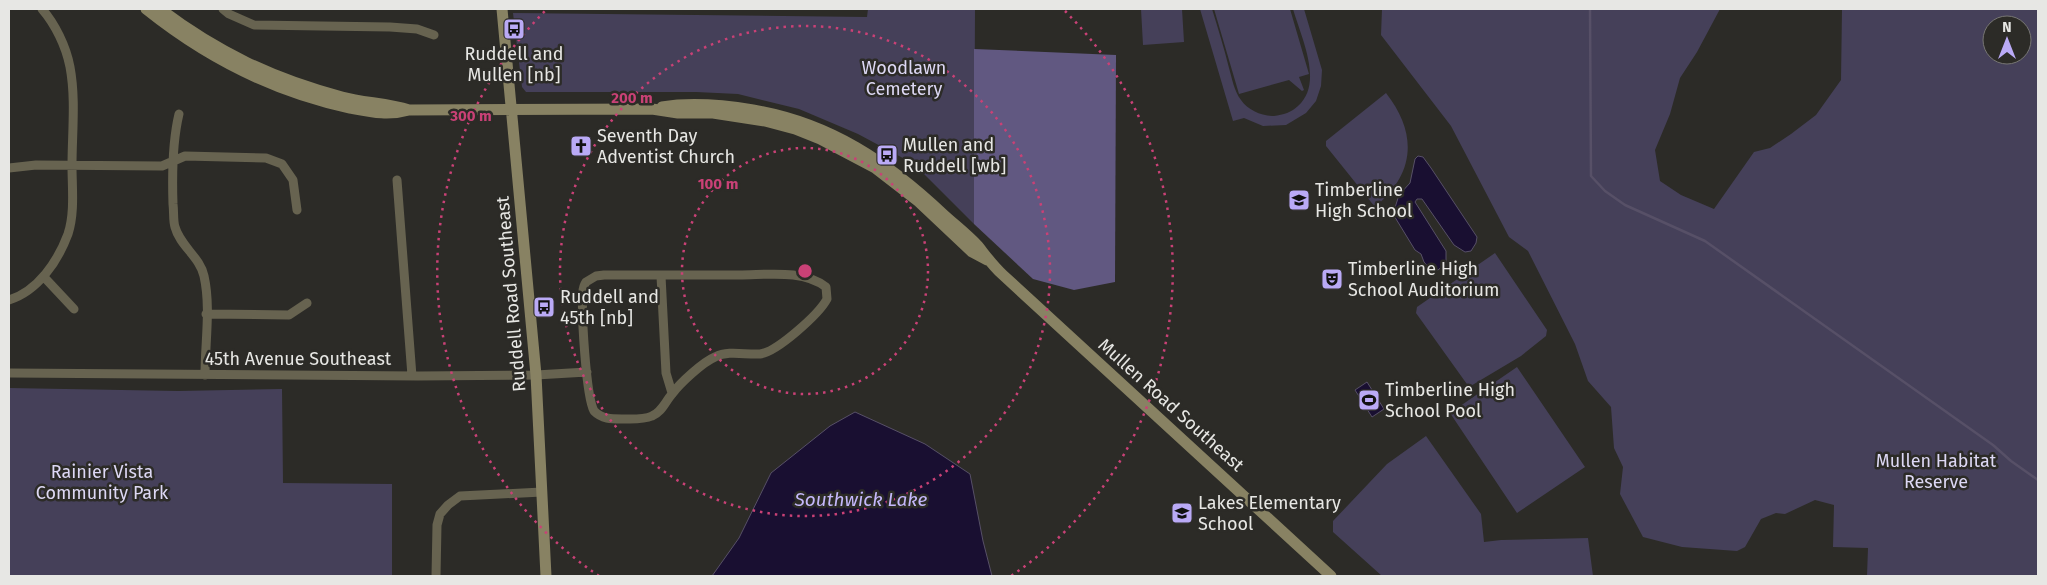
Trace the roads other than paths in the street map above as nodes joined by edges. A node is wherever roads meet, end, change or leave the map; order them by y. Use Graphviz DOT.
graph roads {
  1 [pos="42,9"];
  2 [pos="146,9"];
  3 [pos="160,9"];
  4 [pos="223,9"];
  5 [pos="502,9"];
  6 [pos="434,35"];
  7 [pos="409,110"];
  8 [pos="512,110"];
  9 [pos="179,114"];
  10 [pos="173,160"];
  11 [pos="72,165"];
  12 [pos="9,168"];
  13 [pos="397,180"];
  14 [pos="297,210"];
  15 [pos="661,276"];
  16 [pos="44,277"];
  17 [pos="9,300"];
  18 [pos="307,303"];
  19 [pos="74,309"];
  20 [pos="206,314"];
  21 [pos="587,372"];
  22 [pos="9,373"];
  23 [pos="205,375"];
  24 [pos="536,375"];
  25 [pos="412,376"];
  26 [pos="672,392"];
  27 [pos="542,492"];
  28 [pos="436,576"];
  29 [pos="546,576"];
  30 [pos="1331,576"];
  1 -- 11 [label="street"];
  2 -- 7 [label="street, Mullen Road Southeast"];
  3 -- 7 [label="street, Mullen Road Southeast"];
  4 -- 6 [label="street"];
  5 -- 8 [label="street, Ruddell Road Southeast"];
  7 -- 8 [label="street, Mullen Road Southeast"];
  8 -- 24 [label="street, Ruddell Road Southeast"];
  8 -- 30 [label="street, Mullen Road Southeast"];
  9 -- 10 [label="street"];
  10 -- 11 [label="street"];
  10 -- 14 [label="street"];
  10 -- 20 [label="street"];
  11 -- 12 [label="street"];
  11 -- 16 [label="street"];
  13 -- 25 [label="street"];
  15 -- 21 [label="street"];
  15 -- 26 [label="street"];
  15 -- 26 [label="street"];
  16 -- 17 [label="street"];
  16 -- 19 [label="street"];
  18 -- 20 [label="street"];
  20 -- 23 [label="street"];
  21 -- 24 [label="street, 45th Avenue Southeast"];
  21 -- 26 [label="street"];
  22 -- 23 [label="street, 45th Avenue Southeast"];
  23 -- 25 [label="street, 45th Avenue Southeast"];
  24 -- 25 [label="street, 45th Avenue Southeast"];
  24 -- 27 [label="street, Ruddell Road Southeast"];
  27 -- 28 [label="street"];
  27 -- 29 [label="street, Ruddell Road Southeast"];
}
